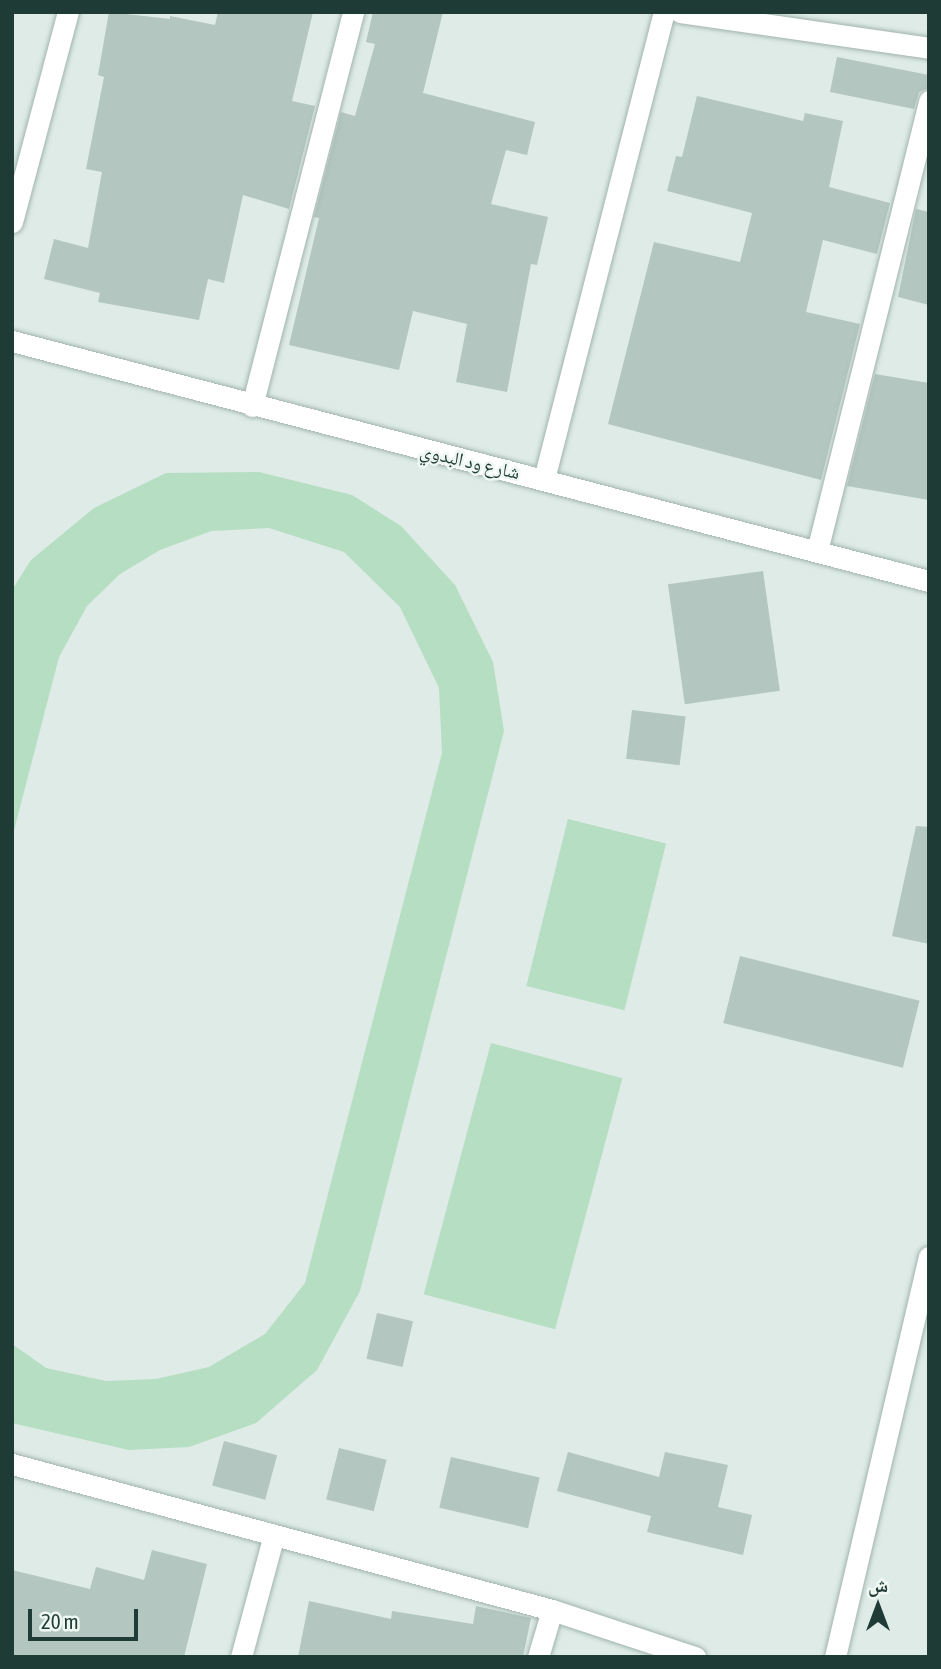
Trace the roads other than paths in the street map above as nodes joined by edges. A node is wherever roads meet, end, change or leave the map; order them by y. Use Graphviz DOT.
graph roads {
  1 [pos="68,12"];
  2 [pos="353,12"];
  3 [pos="664,12"];
  4 [pos="680,12"];
  5 [pos="929,48"];
  6 [pos="929,101"];
  7 [pos="12,222"];
  8 [pos="12,341"];
  9 [pos="252,406"];
  10 [pos="544,479"];
  11 [pos="817,551"];
  12 [pos="929,581"];
  13 [pos="929,1257"];
  14 [pos="12,1464"];
  15 [pos="273,1538"];
  16 [pos="552,1610"];
  17 [pos="241,1657"];
  18 [pos="538,1657"];
  19 [pos="695,1657"];
  20 [pos="835,1657"];
  1 -- 7 [label="street"];
  2 -- 9 [label="street"];
  3 -- 10 [label="street"];
  4 -- 5 [label="street"];
  6 -- 11 [label="street"];
  8 -- 9 [label="street, شارع ود البدوي"];
  9 -- 10 [label="street, شارع ود البدوي"];
  10 -- 11 [label="street, شارع ود البدوي"];
  11 -- 12 [label="street, شارع ود البدوي"];
  13 -- 20 [label="street"];
  14 -- 15 [label="street"];
  15 -- 16 [label="street"];
  15 -- 17 [label="street"];
  16 -- 18 [label="street"];
  16 -- 19 [label="street"];
}
